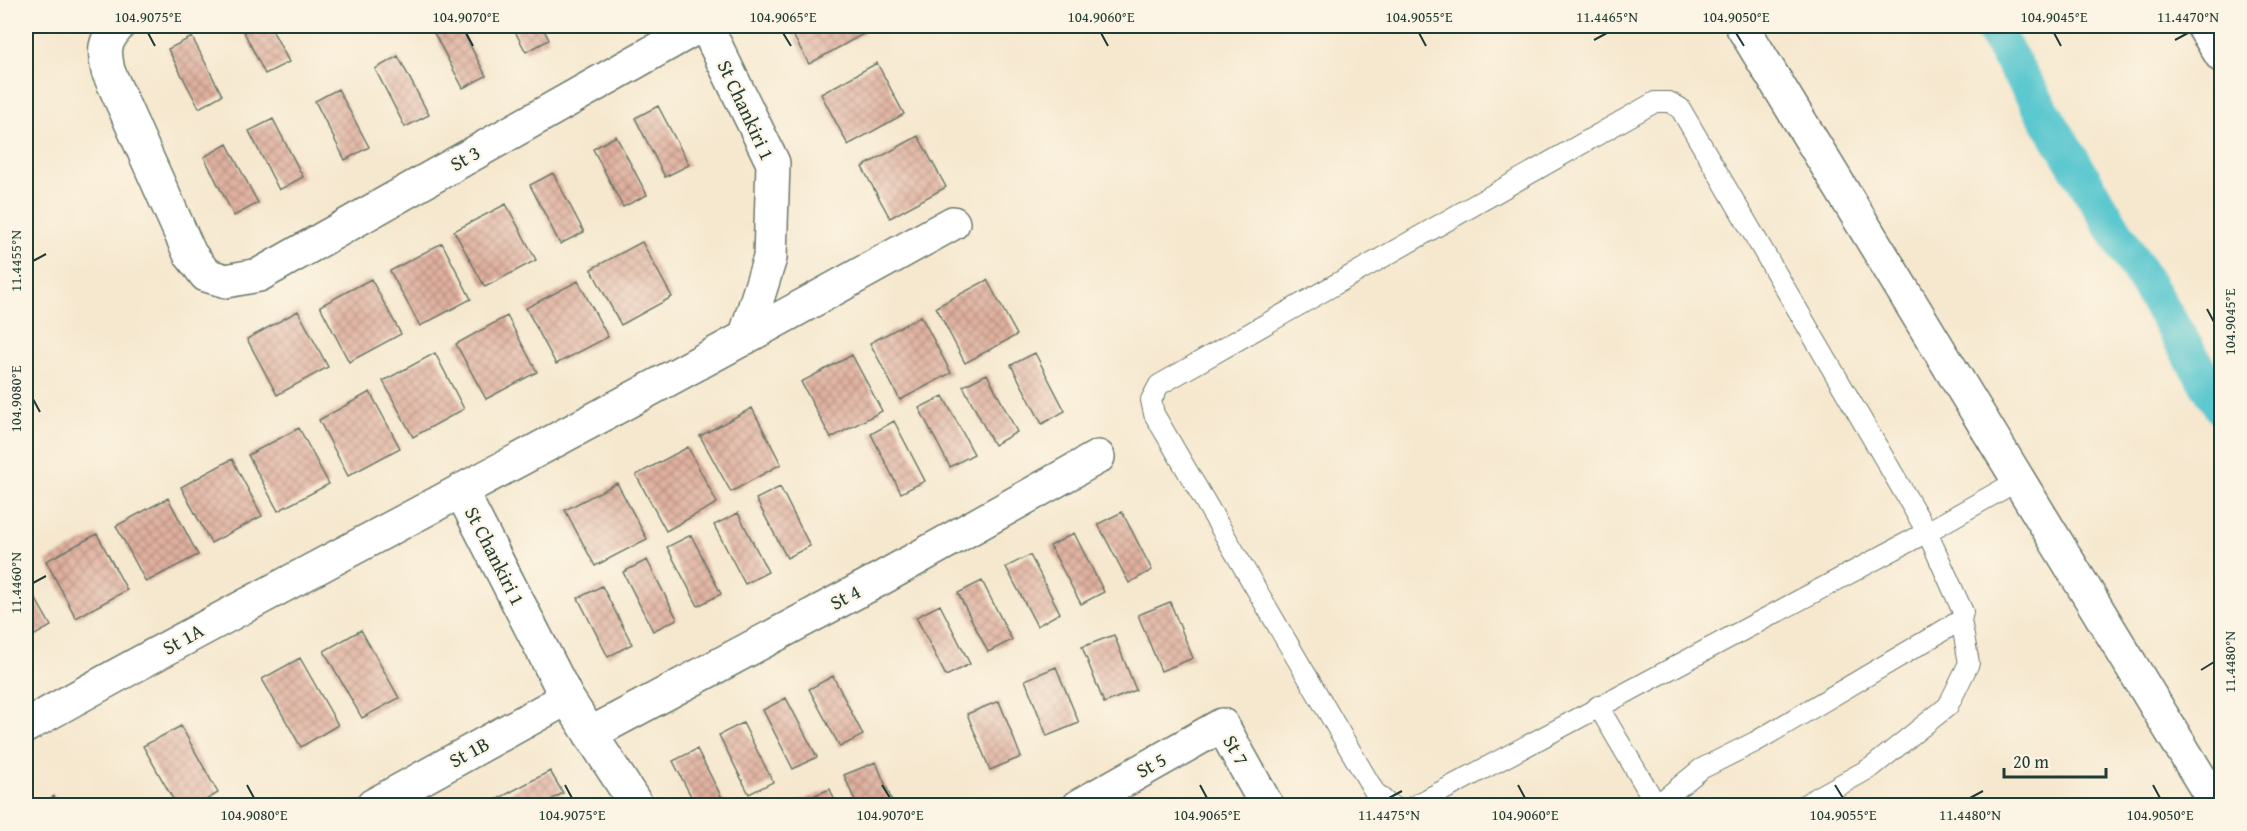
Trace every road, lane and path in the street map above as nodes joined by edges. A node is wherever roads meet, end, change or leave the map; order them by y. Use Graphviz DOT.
graph roads {
  1 [pos="699,26"];
  2 [pos="706,26"];
  3 [pos="1743,26"];
  4 [pos="2203,26"];
  5 [pos="114,29"];
  6 [pos="2222,56"];
  7 [pos="953,224"];
  8 [pos="745,338"];
  9 [pos="1098,457"];
  10 [pos="2019,480"];
  11 [pos="461,491"];
  12 [pos="1927,532"];
  13 [pos="1961,620"];
  14 [pos="567,698"];
  15 [pos="1598,706"];
  16 [pos="1222,725"];
  17 [pos="26,726"];
  18 [pos="590,734"];
  19 [pos="1657,805"];
  20 [pos="372,806"];
  21 [pos="637,806"];
  22 [pos="1079,806"];
  23 [pos="1267,806"];
  24 [pos="1393,806"];
  25 [pos="1414,806"];
  26 [pos="1802,806"];
  27 [pos="2217,806"];
  1 -- 5 [label="street, St 3"];
  2 -- 8 [label="street, St Chankiri 1"];
  3 -- 10 [label="street"];
  4 -- 6 [label="street"];
  7 -- 8 [label="street, St Chankiri 1"];
  8 -- 11 [label="street, St Chankiri 1"];
  9 -- 18 [label="street, St 4"];
  10 -- 12 [label="lane"];
  10 -- 27 [label="street"];
  11 -- 14 [label="street, St Chankiri 1"];
  11 -- 17 [label="street, St 1A"];
  12 -- 13 [label="lane"];
  12 -- 15 [label="lane"];
  12 -- 24 [label="lane"];
  13 -- 19 [label="lane"];
  13 -- 26 [label="lane"];
  14 -- 18 [label="street, St Chankiri 1"];
  14 -- 20 [label="street, St 1B"];
  15 -- 19 [label="lane"];
  15 -- 25 [label="lane"];
  16 -- 22 [label="street, St 5"];
  16 -- 23 [label="street, St 7"];
  18 -- 21 [label="street, St Chankiri 1"];
}
